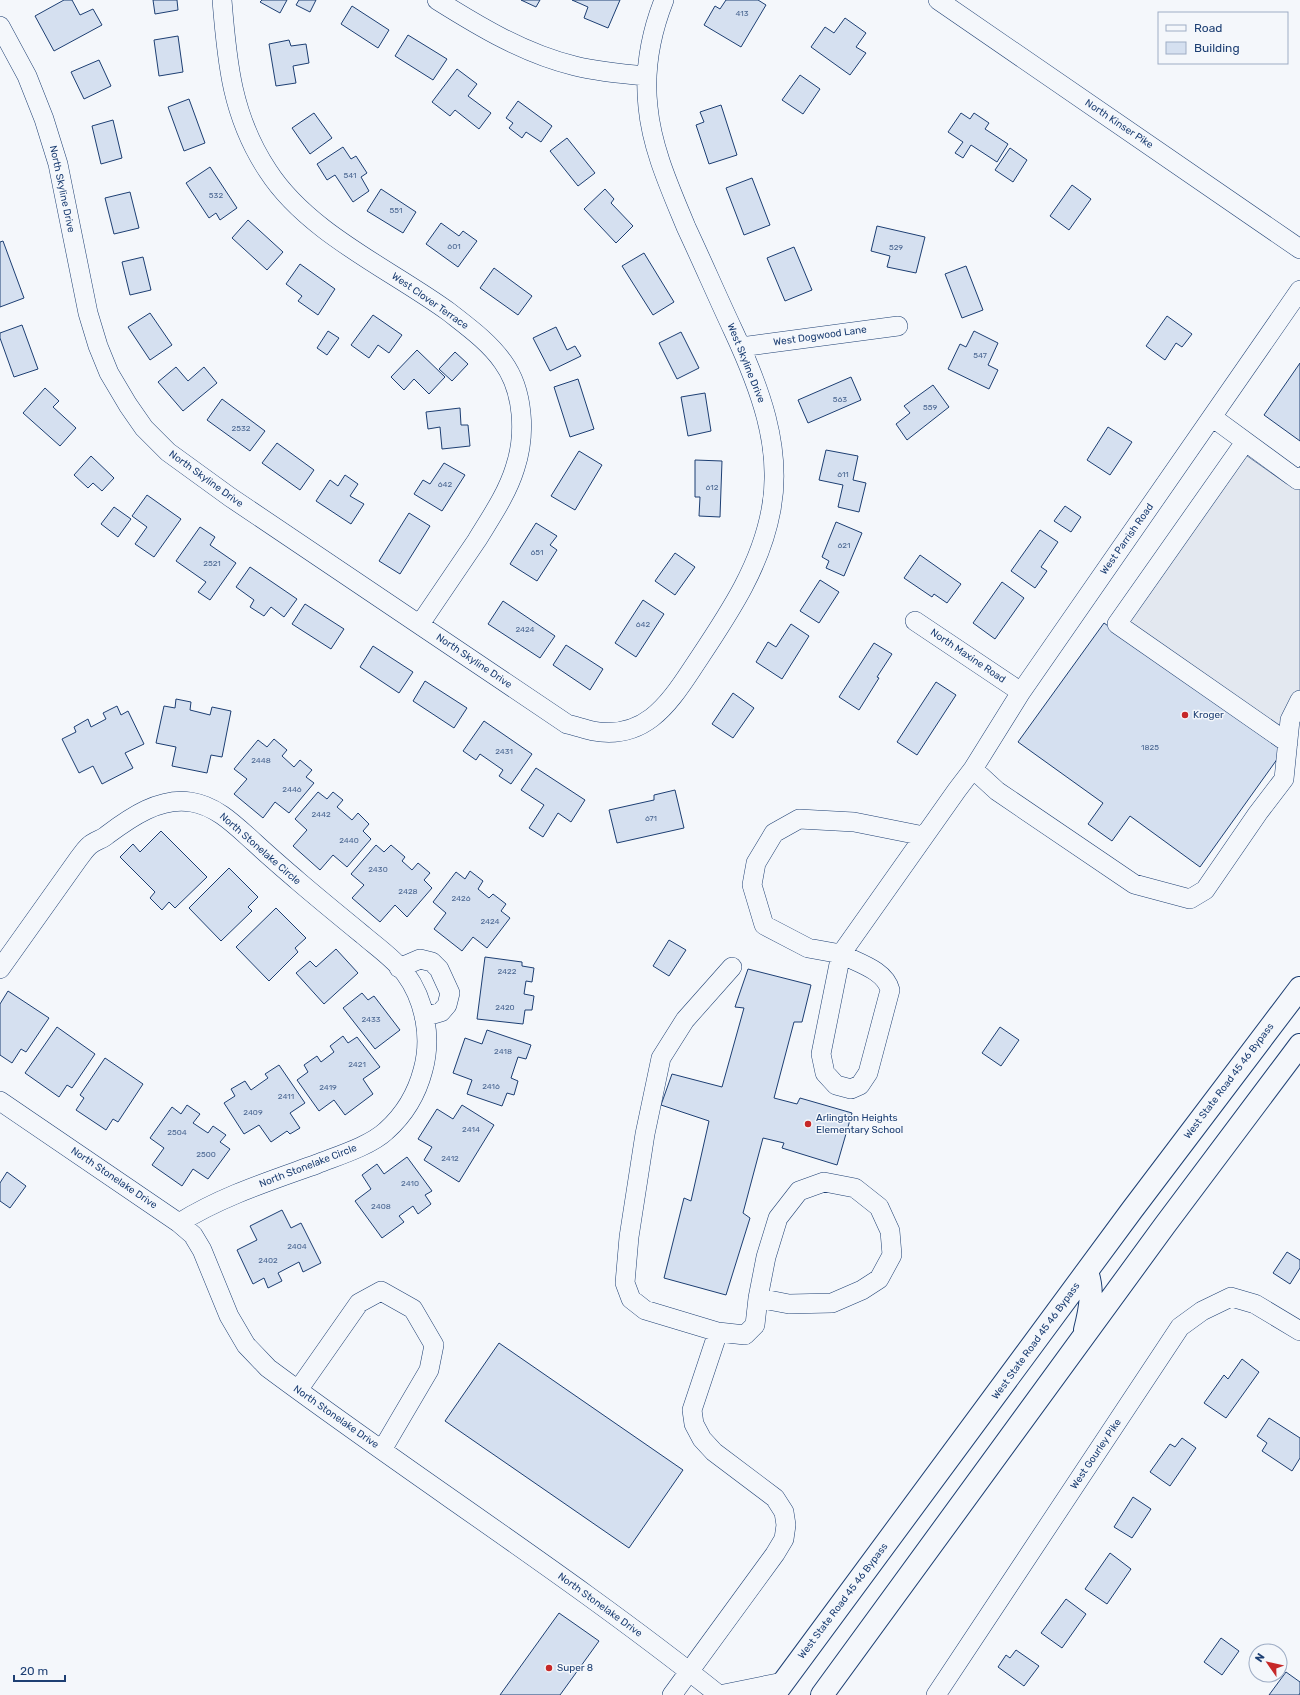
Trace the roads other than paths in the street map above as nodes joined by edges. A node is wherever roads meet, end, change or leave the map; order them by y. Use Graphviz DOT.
graph roads {
  1 [pos="222,0"];
  2 [pos="437,0"];
  3 [pos="664,0"];
  4 [pos="938,0"];
  5 [pos="0,26"];
  6 [pos="647,76"];
  7 [pos="1300,249"];
  8 [pos="1300,290"];
  9 [pos="898,326"];
  10 [pos="741,347"];
  11 [pos="1212,417"];
  12 [pos="1245,442"];
  13 [pos="1299,480"];
  14 [pos="915,621"];
  15 [pos="420,624"];
  16 [pos="1021,692"];
  17 [pos="1300,700"];
  18 [pos="618,732"];
  19 [pos="1288,743"];
  20 [pos="973,769"];
  21 [pos="924,836"];
  22 [pos="841,954"];
  23 [pos="732,967"];
  24 [pos="400,968"];
  25 [pos="0,969"];
  26 [pos="1300,988"];
  27 [pos="424,1017"];
  28 [pos="1300,1045"];
  29 [pos="0,1101"];
  30 [pos="179,1223"];
  31 [pos="1087,1272"];
  32 [pos="758,1298"];
  33 [pos="1300,1331"];
  34 [pos="718,1332"];
  35 [pos="1083,1336"];
  36 [pos="298,1390"];
  37 [pos="382,1450"];
  38 [pos="689,1671"];
  39 [pos="778,1688"];
  40 [pos="672,1695"];
  41 [pos="719,1695"];
  42 [pos="822,1695"];
  43 [pos="936,1695"];
  1 -- 15 [label="street, West Clover Terrace"];
  2 -- 6 [label="street"];
  3 -- 6 [label="street, West Skyline Drive"];
  4 -- 7 [label="street, North Kinser Pike"];
  5 -- 15 [label="street, North Skyline Drive"];
  6 -- 10 [label="street, West Skyline Drive"];
  8 -- 11 [label="street, West Parrish Road"];
  9 -- 10 [label="street, West Dogwood Lane"];
  10 -- 18 [label="street, West Skyline Drive"];
  11 -- 12 [label="street"];
  11 -- 16 [label="street, West Parrish Road"];
  12 -- 13 [label="street"];
  12 -- 19 [label="street"];
  14 -- 16 [label="street, North Maxine Road"];
  15 -- 18 [label="street, North Skyline Drive"];
  16 -- 20 [label="street, West Parrish Road"];
  17 -- 19 [label="street"];
  19 -- 20 [label="street"];
  20 -- 21 [label="street, West Parrish Road"];
  21 -- 22 [label="street, West Parrish Road"];
  21 -- 22 [label="street"];
  22 -- 22 [label="street"];
  23 -- 34 [label="street"];
  24 -- 25 [label="street, North Stonelake Circle"];
  24 -- 27 [label="street, North Stonelake Circle"];
  24 -- 27 [label="street"];
  26 -- 31 [label="highway, West State Road 45 46 Bypass"];
  27 -- 30 [label="street, North Stonelake Circle"];
  28 -- 35 [label="highway"];
  29 -- 30 [label="street, North Stonelake Drive"];
  30 -- 36 [label="street, North Stonelake Drive"];
  31 -- 35 [label="highway"];
  31 -- 39 [label="highway, West State Road 45 46 Bypass"];
  32 -- 32 [label="street"];
  32 -- 34 [label="street"];
  33 -- 43 [label="street, West Gourley Pike"];
  34 -- 38 [label="street"];
  35 -- 42 [label="highway"];
  36 -- 37 [label="street, North Stonelake Drive"];
  36 -- 37 [label="street"];
  37 -- 38 [label="street, North Stonelake Drive"];
  38 -- 40 [label="street"];
  38 -- 41 [label="street, North Stonelake Drive"];
  39 -- 41 [label="street, North Stonelake Drive"];
}
